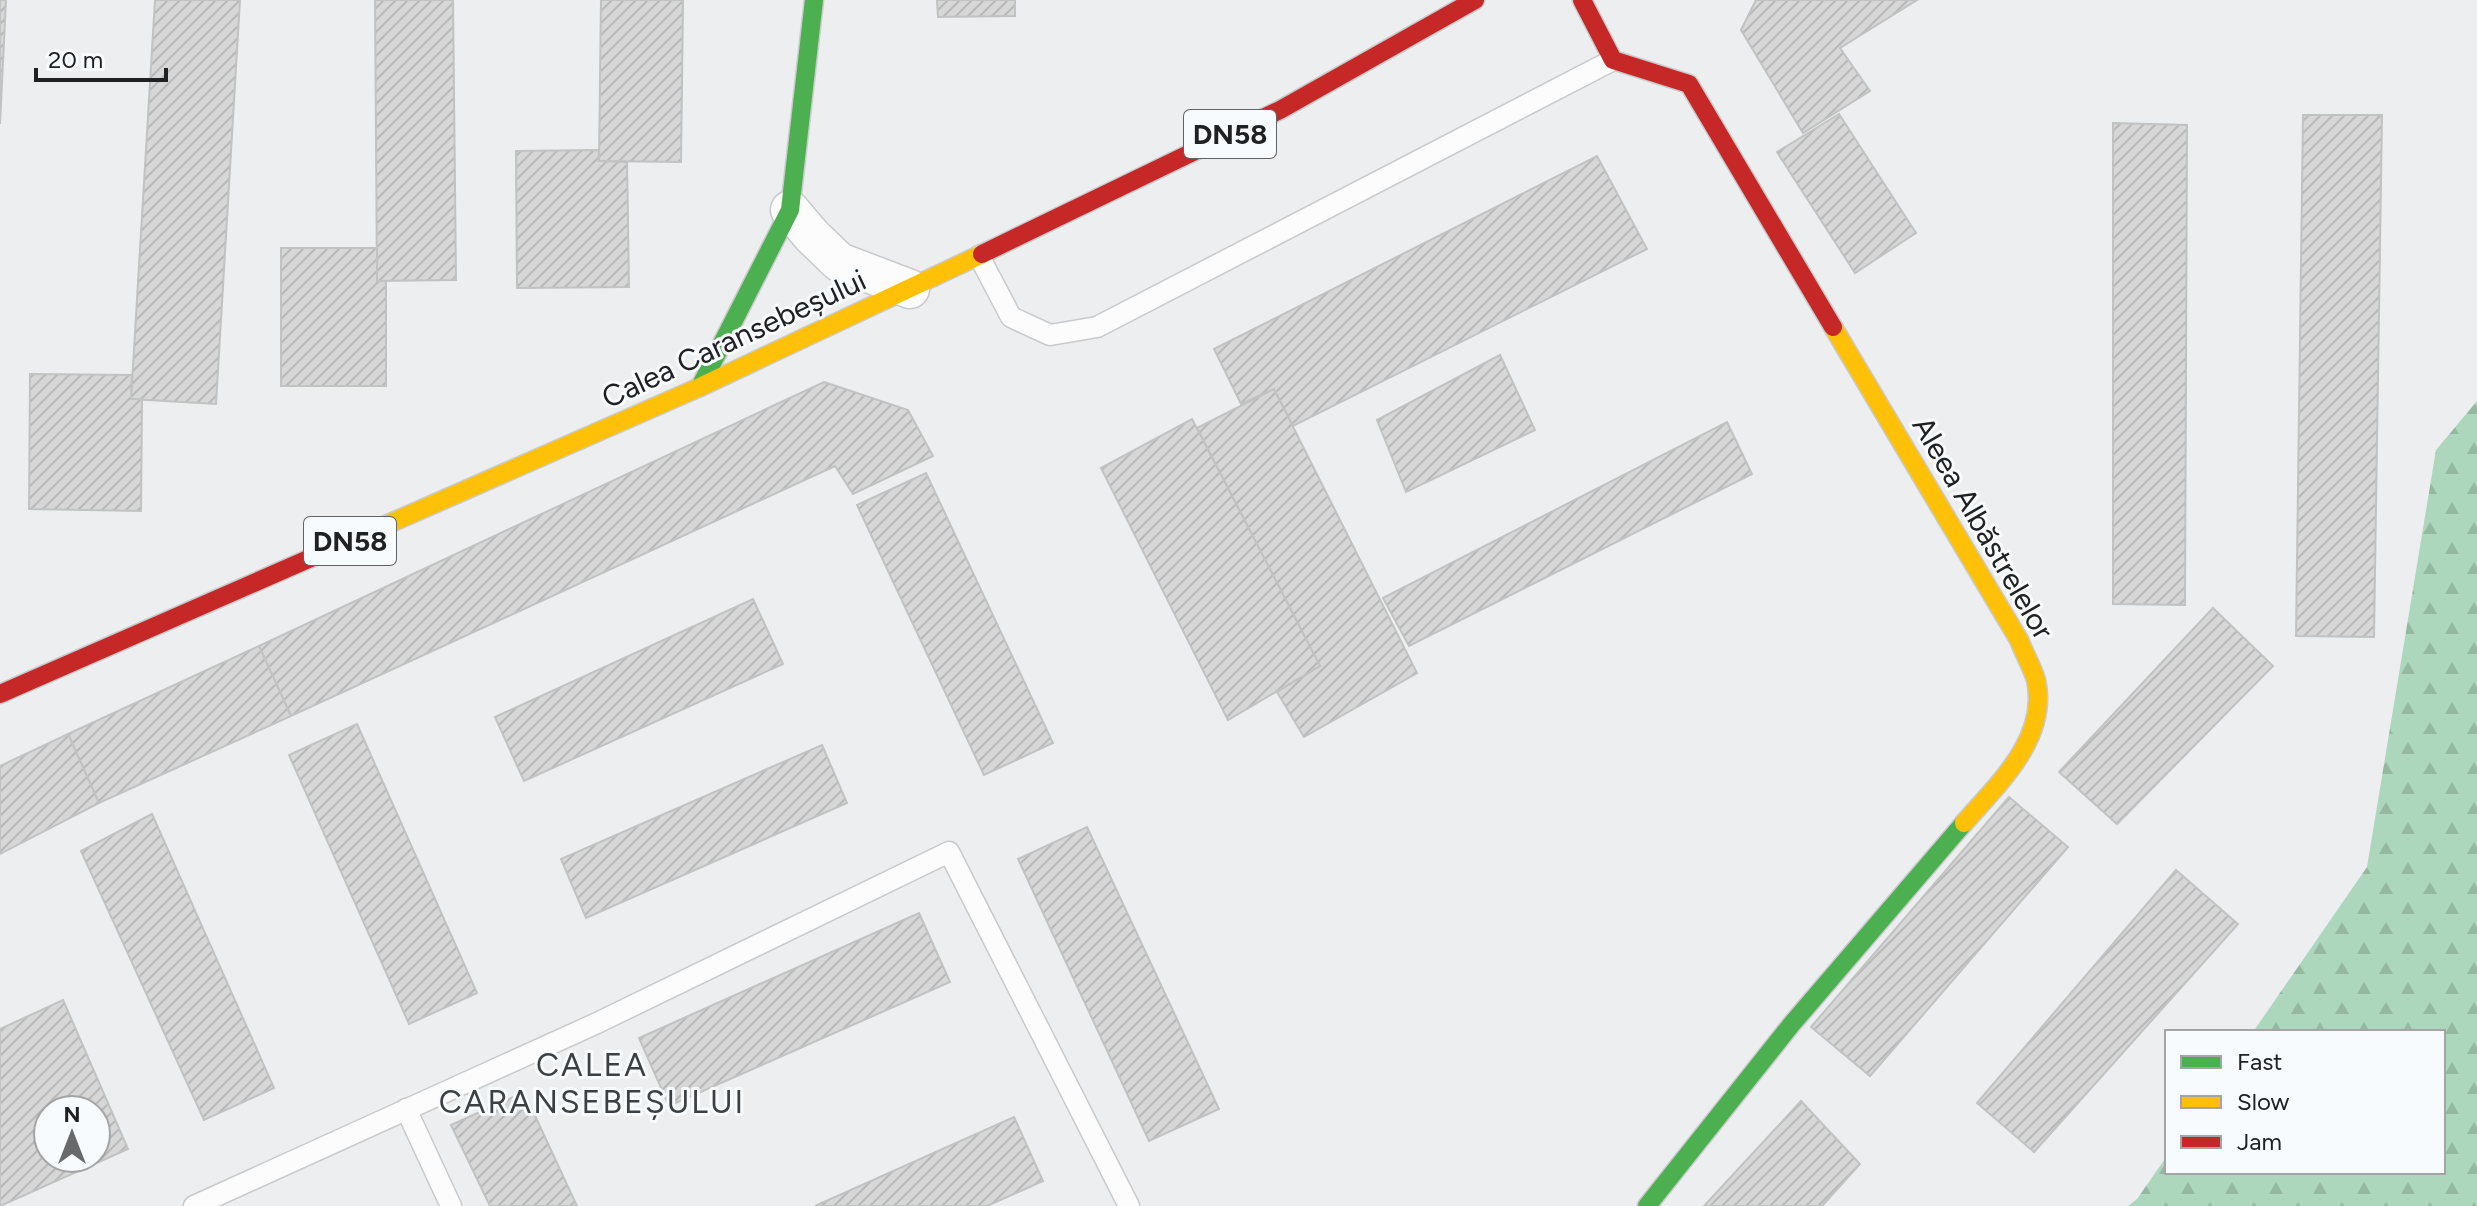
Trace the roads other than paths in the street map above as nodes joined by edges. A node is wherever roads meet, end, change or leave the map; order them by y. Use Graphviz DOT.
graph roads {
  1 [pos="814,0"];
  2 [pos="1475,0"];
  3 [pos="1582,0"];
  4 [pos="1613,60"];
  5 [pos="790,210"];
  6 [pos="979,256"];
  7 [pos="910,289"];
  8 [pos="700,387"];
  9 [pos="0,694"];
  10 [pos="406,1109"];
  11 [pos="194,1206"];
  12 [pos="451,1206"];
  13 [pos="1129,1206"];
  14 [pos="1647,1206"];
  1 -- 5 [label="street"];
  2 -- 6 [label="street, Calea Caransebeșului / DN58"];
  3 -- 4 [label="street"];
  4 -- 6 [label="lane"];
  4 -- 14 [label="street, Aleea Albăstrelelor"];
  5 -- 7 [label="street"];
  5 -- 8 [label="street"];
  6 -- 7 [label="street, Calea Caransebeșului / DN58"];
  7 -- 8 [label="street, Calea Caransebeșului / DN58"];
  8 -- 9 [label="street, Calea Caransebeșului / DN58"];
  10 -- 11 [label="lane"];
  10 -- 12 [label="lane"];
  10 -- 13 [label="lane"];
}
